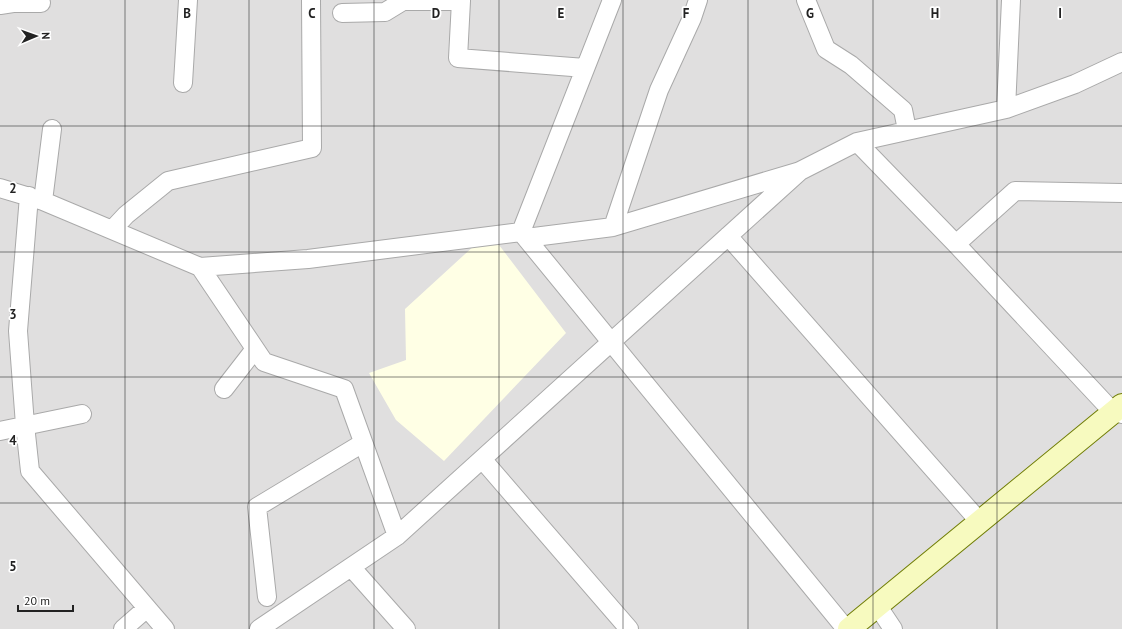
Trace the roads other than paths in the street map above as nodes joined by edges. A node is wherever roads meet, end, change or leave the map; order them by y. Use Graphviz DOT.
graph roads {
  1 [pos="188,0"];
  2 [pos="311,0"];
  3 [pos="612,0"];
  4 [pos="698,0"];
  5 [pos="806,0"];
  6 [pos="1011,0"];
  7 [pos="41,3"];
  8 [pos="0,5"];
  9 [pos="342,13"];
  10 [pos="1122,62"];
  11 [pos="585,68"];
  12 [pos="183,82"];
  13 [pos="1006,109"];
  14 [pos="52,129"];
  15 [pos="907,130"];
  16 [pos="857,142"];
  17 [pos="800,171"];
  18 [pos="0,188"];
  19 [pos="1122,193"];
  20 [pos="36,198"];
  21 [pos="613,227"];
  22 [pos="112,230"];
  23 [pos="523,235"];
  24 [pos="728,236"];
  25 [pos="956,244"];
  26 [pos="200,267"];
  27 [pos="610,342"];
  28 [pos="255,349"];
  29 [pos="224,389"];
  30 [pos="1119,410"];
  31 [pos="82,414"];
  32 [pos="26,425"];
  33 [pos="0,431"];
  34 [pos="364,443"];
  35 [pos="482,459"];
  36 [pos="979,521"];
  37 [pos="397,536"];
  38 [pos="351,567"];
  39 [pos="267,597"];
  40 [pos="877,605"];
  41 [pos="147,608"];
  42 [pos="123,629"];
  43 [pos="165,629"];
  44 [pos="259,629"];
  45 [pos="406,629"];
  46 [pos="629,629"];
  47 [pos="847,629"];
  48 [pos="893,629"];
  1 -- 12 [label="street"];
  2 -- 22 [label="street"];
  3 -- 11 [label="street"];
  4 -- 21 [label="street"];
  5 -- 15 [label="street"];
  6 -- 13 [label="street"];
  7 -- 8 [label="street"];
  9 -- 11 [label="street"];
  10 -- 13 [label="street"];
  11 -- 23 [label="street"];
  13 -- 15 [label="street"];
  14 -- 20 [label="street"];
  15 -- 16 [label="street"];
  16 -- 17 [label="street"];
  16 -- 25 [label="street"];
  17 -- 21 [label="street"];
  17 -- 24 [label="street"];
  18 -- 20 [label="street"];
  19 -- 25 [label="street"];
  20 -- 22 [label="street"];
  20 -- 32 [label="street"];
  21 -- 23 [label="street"];
  22 -- 26 [label="street"];
  23 -- 26 [label="street"];
  23 -- 27 [label="street"];
  24 -- 27 [label="street"];
  24 -- 36 [label="street"];
  25 -- 30 [label="street"];
  26 -- 28 [label="street"];
  27 -- 35 [label="street"];
  27 -- 47 [label="street"];
  28 -- 29 [label="street"];
  28 -- 34 [label="street"];
  30 -- 36 [label="main road"];
  31 -- 32 [label="street"];
  32 -- 33 [label="street"];
  32 -- 41 [label="street"];
  34 -- 37 [label="street"];
  34 -- 39 [label="street"];
  35 -- 37 [label="street"];
  35 -- 46 [label="street"];
  36 -- 40 [label="main road"];
  37 -- 38 [label="street"];
  38 -- 44 [label="street"];
  38 -- 45 [label="street"];
  40 -- 47 [label="main road"];
  40 -- 48 [label="street"];
  41 -- 42 [label="street"];
  41 -- 43 [label="street"];
}
